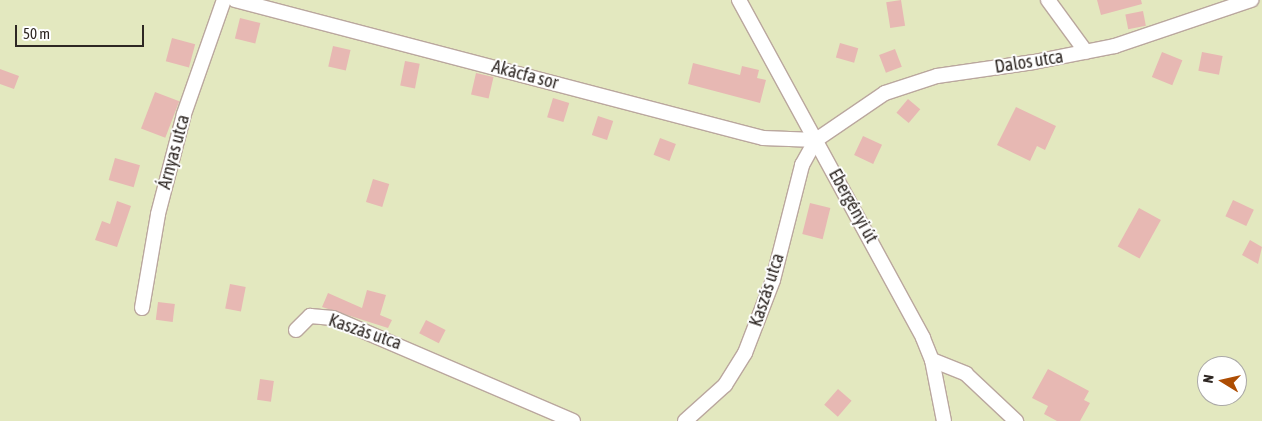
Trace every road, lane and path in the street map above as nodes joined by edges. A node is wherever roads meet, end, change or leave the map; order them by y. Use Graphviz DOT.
graph roads {
  1 [pos="224,0"];
  2 [pos="235,0"];
  3 [pos="739,0"];
  4 [pos="1048,0"];
  5 [pos="1251,0"];
  6 [pos="1086,52"];
  7 [pos="816,140"];
  8 [pos="142,308"];
  9 [pos="296,330"];
  10 [pos="932,360"];
  11 [pos="573,421"];
  12 [pos="685,421"];
  13 [pos="944,421"];
  14 [pos="1016,421"];
  1 -- 8 [label="street, Árnyas utca"];
  2 -- 7 [label="street, Akácfa sor"];
  3 -- 7 [label="street, Ebergényi út"];
  4 -- 6 [label="street"];
  5 -- 6 [label="street, Dalos utca"];
  6 -- 7 [label="street, Dalos utca"];
  7 -- 10 [label="street, Ebergényi út"];
  7 -- 12 [label="street, Kaszás utca"];
  9 -- 11 [label="street, Kaszás utca"];
  10 -- 13 [label="street, Ebergényi út"];
  10 -- 14 [label="street"];
}
